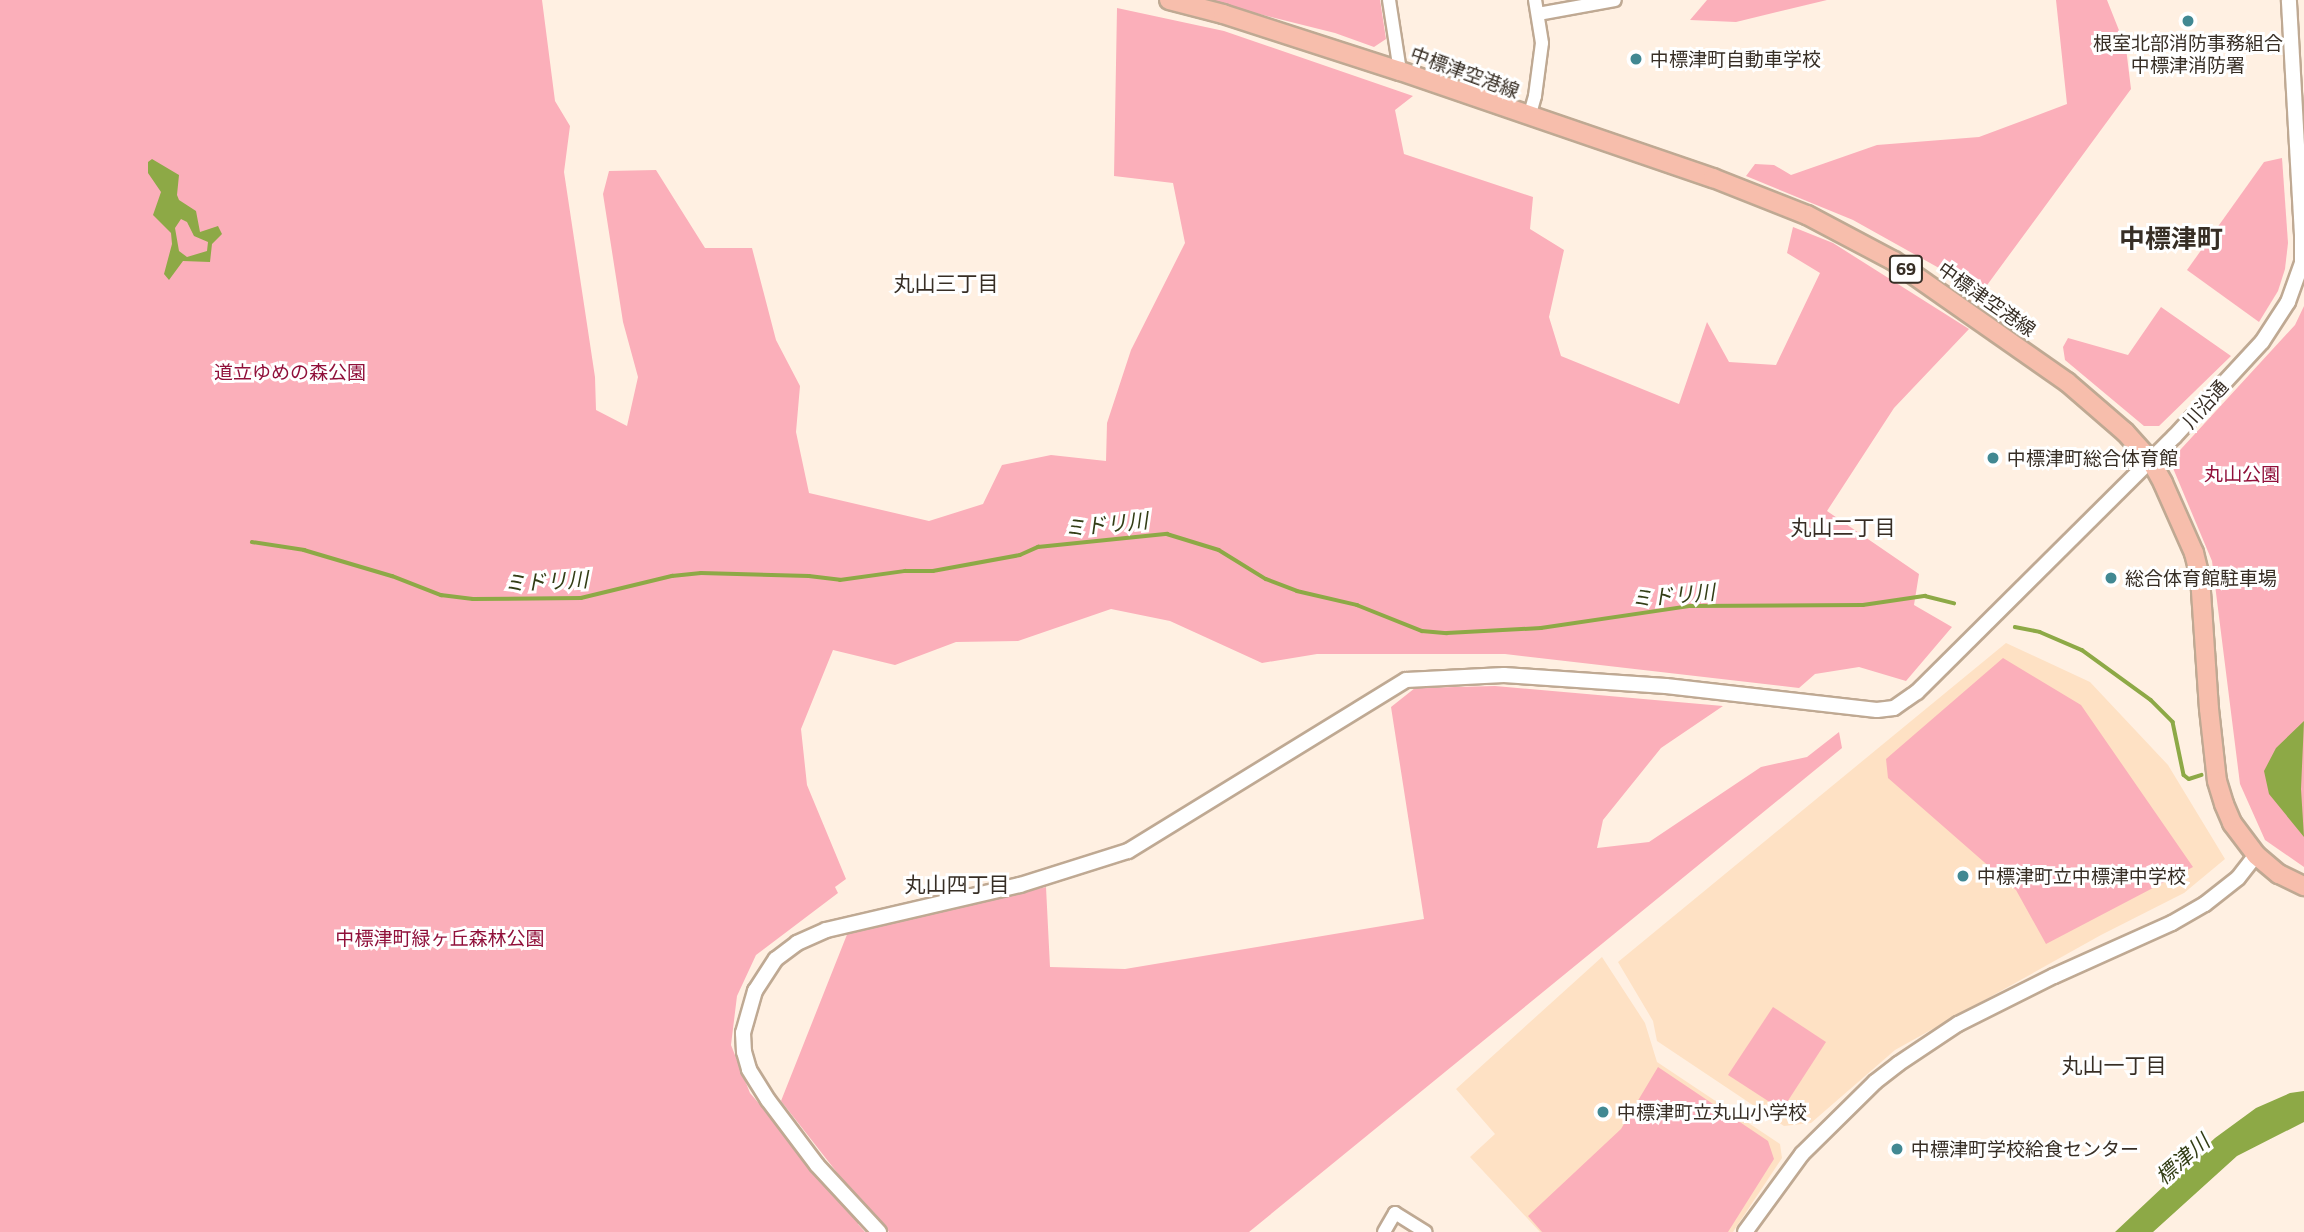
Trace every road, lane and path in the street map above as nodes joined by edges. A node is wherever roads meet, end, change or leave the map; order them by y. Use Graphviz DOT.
graph roads {
  1 [pos="1169,0"];
  2 [pos="1390,0"];
  3 [pos="1535,0"];
  4 [pos="1615,0"];
  5 [pos="2289,0"];
  6 [pos="1538,14"];
  7 [pos="1401,71"];
  8 [pos="1529,117"];
  9 [pos="2151,461"];
  10 [pos="2256,855"];
  11 [pos="2304,886"];
  12 [pos="879,1232"];
  13 [pos="1384,1232"];
  14 [pos="1426,1232"];
  15 [pos="1745,1232"];
  1 -- 7 [label="main road, 中標津空港線 / 69"];
  2 -- 7 [label="street"];
  3 -- 6 [label="street"];
  4 -- 6 [label="street"];
  5 -- 9 [label="street, 川沿通"];
  6 -- 8 [label="street"];
  7 -- 8 [label="main road, 中標津空港線 / 69"];
  8 -- 9 [label="main road, 中標津空港線 / 69"];
  9 -- 10 [label="main road, 中標津空港線 / 69"];
  9 -- 12 [label="street, 川沿通"];
  10 -- 11 [label="main road, 中標津空港線 / 69"];
  10 -- 15 [label="street"];
  13 -- 14 [label="street"];
}
